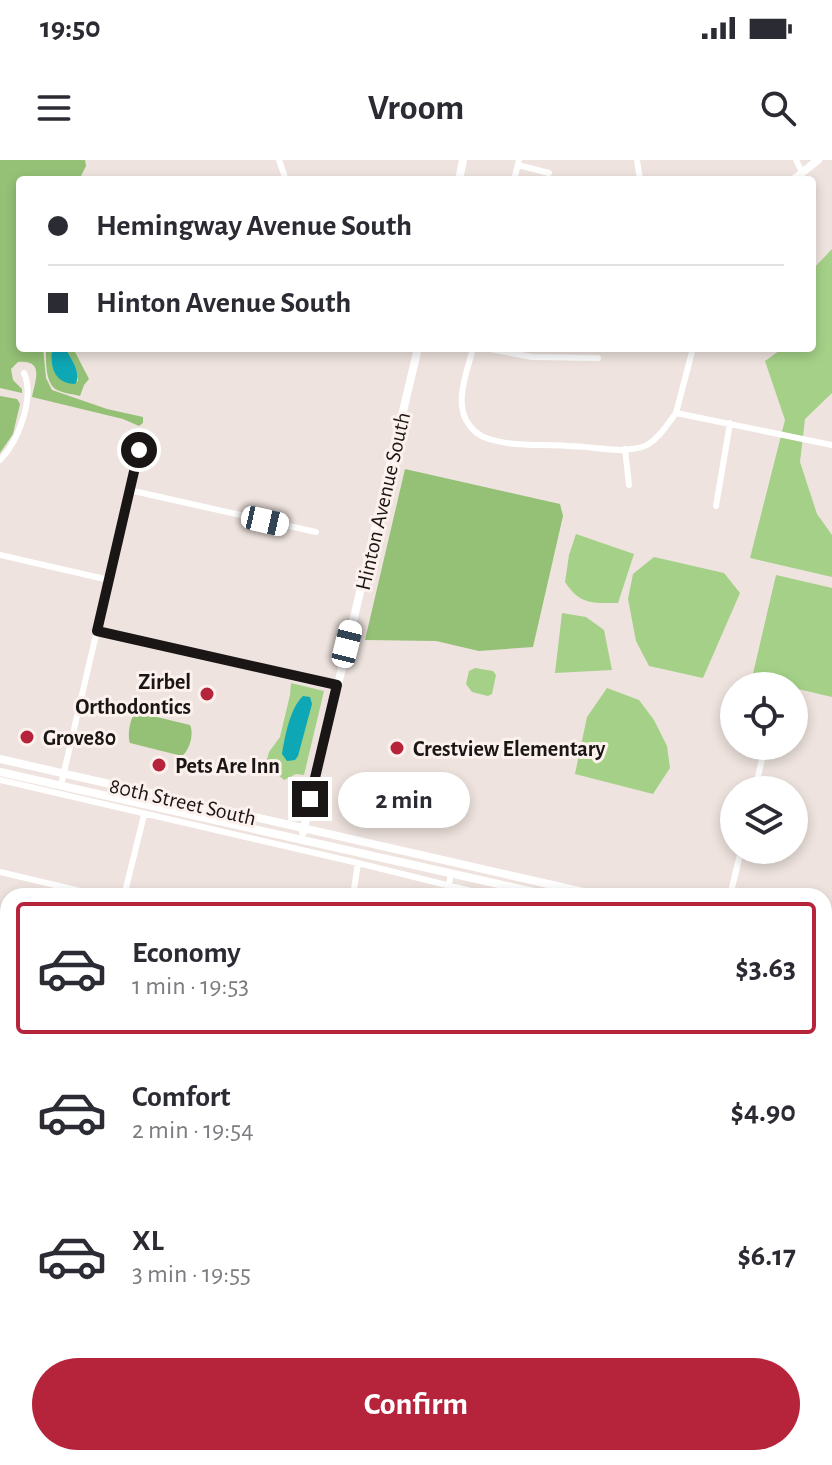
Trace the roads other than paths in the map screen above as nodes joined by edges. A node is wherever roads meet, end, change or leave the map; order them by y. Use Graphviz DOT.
graph roads {
  1 [pos="796,160"];
  2 [pos="818,160"];
  3 [pos="518,162"];
  4 [pos="802,172"];
  5 [pos="549,173"];
  6 [pos="798,176"];
  7 [pos="417,352"];
  8 [pos="472,352"];
  9 [pos="506,352"];
  10 [pos="692,352"];
  11 [pos="598,358"];
  12 [pos="24,373"];
  13 [pos="676,413"];
  14 [pos="730,423"];
  15 [pos="149,437"];
  16 [pos="832,445"];
  17 [pos="625,449"];
  18 [pos="0,460"];
  19 [pos="629,485"];
  20 [pos="129,490"];
  21 [pos="716,506"];
  22 [pos="316,532"];
  23 [pos="0,555"];
  24 [pos="109,580"];
  25 [pos="97,631"];
  26 [pos="337,685"];
  27 [pos="0,759"];
  28 [pos="0,772"];
  29 [pos="64,774"];
  30 [pos="0,780"];
  31 [pos="61,785"];
  32 [pos="144,815"];
  33 [pos="303,828"];
  34 [pos="301,840"];
  35 [pos="358,863"];
  36 [pos="738,864"];
  37 [pos="0,872"];
  38 [pos="451,873"];
  39 [pos="447,886"];
  40 [pos="67,888"];
  41 [pos="126,888"];
  42 [pos="354,888"];
  43 [pos="456,888"];
  44 [pos="517,888"];
  45 [pos="566,888"];
  46 [pos="732,888"];
  1 -- 4 [label="street"];
  2 -- 4 [label="main road"];
  3 -- 5 [label="street"];
  4 -- 6 [label="main road"];
  7 -- 26 [label="main road, Hinton Avenue South"];
  8 -- 17 [label="street"];
  9 -- 11 [label="street"];
  10 -- 13 [label="street"];
  12 -- 18 [label="street"];
  13 -- 14 [label="street"];
  13 -- 17 [label="street"];
  14 -- 16 [label="street"];
  14 -- 21 [label="street"];
  15 -- 20 [label="street"];
  17 -- 19 [label="street"];
  20 -- 22 [label="street"];
  20 -- 24 [label="street"];
  23 -- 24 [label="street"];
  24 -- 25 [label="street"];
  25 -- 26 [label="street"];
  25 -- 29 [label="street"];
  26 -- 33 [label="main road, Hinton Avenue South"];
  27 -- 29 [label="main road, 80th Street South"];
  28 -- 31 [label="main road, 80th Street South"];
  29 -- 31 [label="street"];
  29 -- 33 [label="main road, 80th Street South"];
  30 -- 32 [label="street, 80th Street South"];
  31 -- 34 [label="main road, 80th Street South"];
  32 -- 35 [label="street, 80th Street South"];
  32 -- 41 [label="street"];
  33 -- 34 [label="main road, Hinton Avenue South"];
  33 -- 45 [label="main road, 80th Street South"];
  34 -- 38 [label="main road, 80th Street South"];
  35 -- 39 [label="street, 80th Street South"];
  35 -- 42 [label="street"];
  36 -- 46 [label="street"];
  37 -- 40 [label="street"];
  38 -- 39 [label="street"];
  38 -- 44 [label="main road, 80th Street South"];
  39 -- 43 [label="street, 80th Street South"];
}
